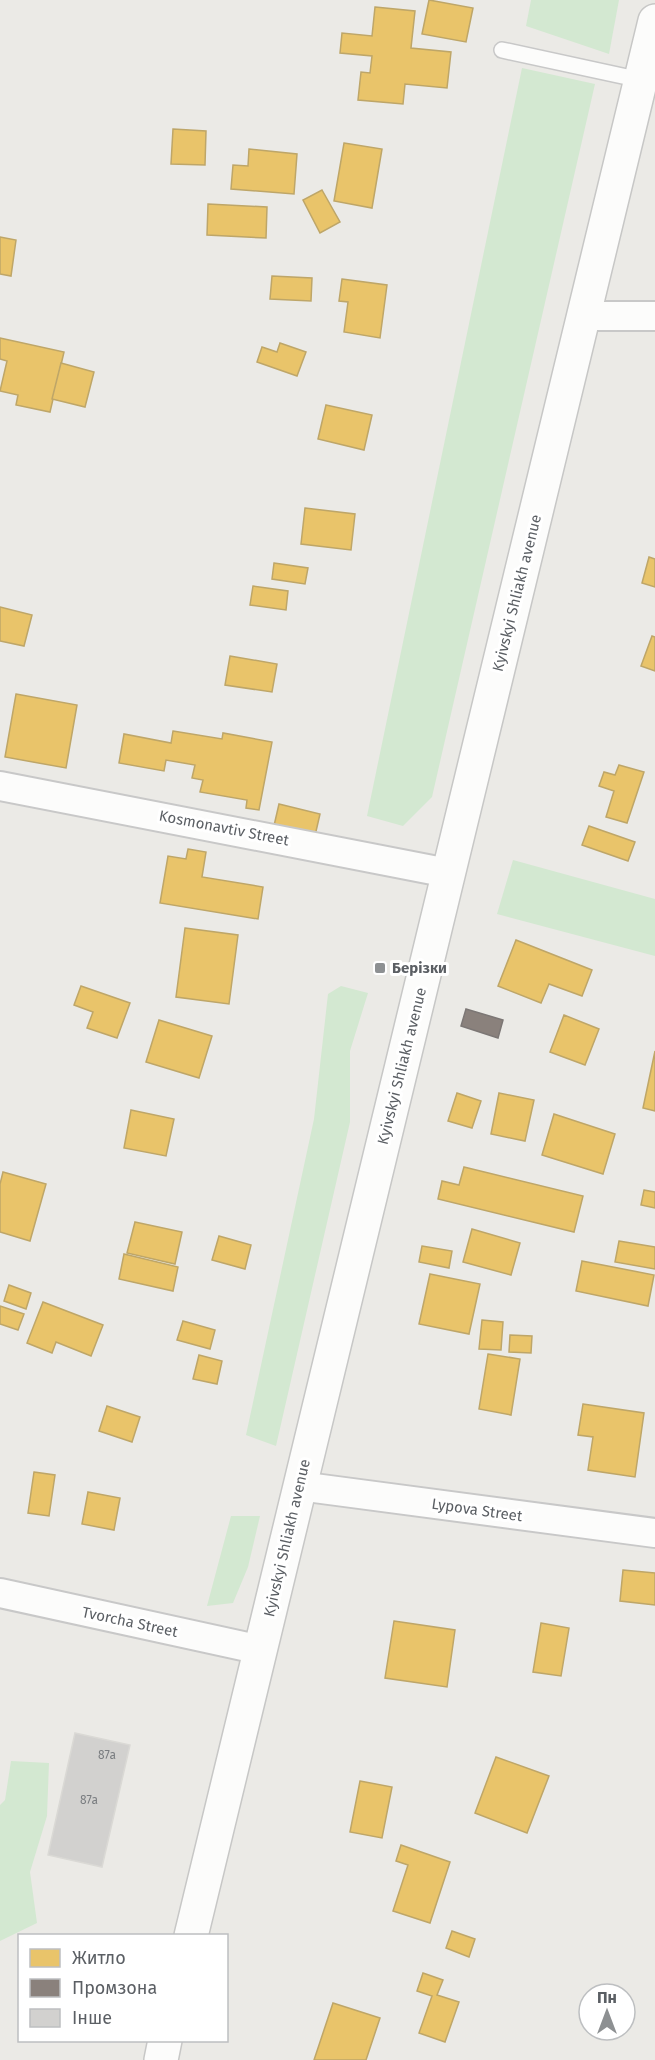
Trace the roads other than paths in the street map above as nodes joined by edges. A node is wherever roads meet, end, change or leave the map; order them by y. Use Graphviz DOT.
graph roads {
  1 [pos="655,21"];
  2 [pos="502,50"];
  3 [pos="644,85"];
  4 [pos="584,316"];
  5 [pos="655,316"];
  6 [pos="0,786"];
  7 [pos="448,873"];
  8 [pos="299,1486"];
  9 [pos="655,1533"];
  10 [pos="0,1593"];
  11 [pos="261,1650"];
  12 [pos="191,1934"];
  13 [pos="165,2042"];
  14 [pos="161,2060"];
  1 -- 3 [label="main road, Kyivskyi Shliakh avenue"];
  2 -- 3 [label="lane"];
  3 -- 4 [label="main road, Kyivskyi Shliakh avenue"];
  4 -- 5 [label="street"];
  4 -- 7 [label="main road, Kyivskyi Shliakh avenue"];
  6 -- 7 [label="street, Kosmonavtiv Street"];
  7 -- 8 [label="main road, Kyivskyi Shliakh avenue"];
  8 -- 9 [label="street, Lypova Street"];
  8 -- 11 [label="main road, Kyivskyi Shliakh avenue"];
  10 -- 11 [label="street, Tvorcha Street"];
  11 -- 12 [label="main road, Kyivskyi Shliakh avenue"];
  13 -- 14 [label="main road"];
}
